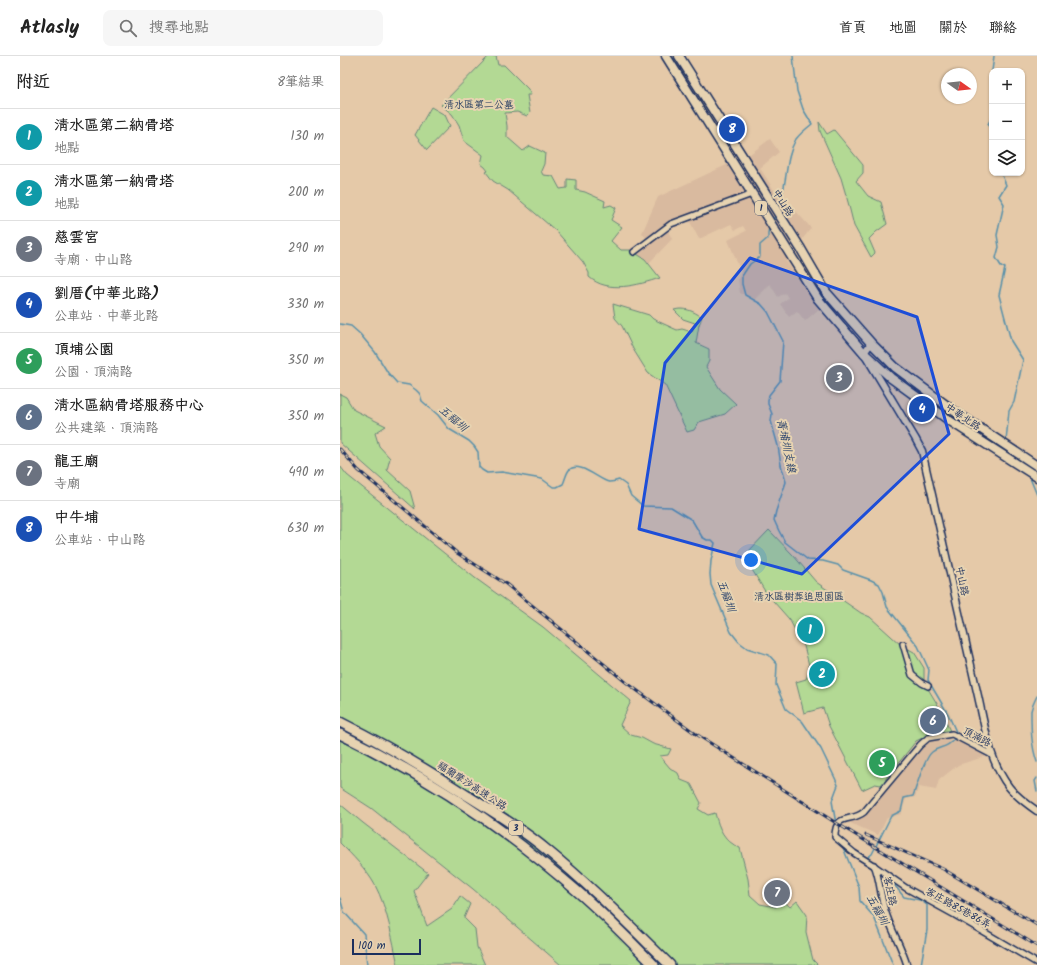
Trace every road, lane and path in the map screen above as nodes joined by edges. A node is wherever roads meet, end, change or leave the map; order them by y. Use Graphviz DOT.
graph roads {
  1 [pos="666,56"];
  2 [pos="679,56"];
  3 [pos="752,194"];
  4 [pos="634,252"];
  5 [pos="871,343"];
  6 [pos="864,353"];
  7 [pos="1037,466"];
  8 [pos="1037,477"];
  9 [pos="903,644"];
  10 [pos="928,686"];
  11 [pos="340,722"];
  12 [pos="340,734"];
  13 [pos="992,755"];
  14 [pos="1037,811"];
  15 [pos="873,865"];
  16 [pos="1037,963"];
  17 [pos="654,965"];
  18 [pos="670,965"];
  19 [pos="907,965"];
  1 -- 3 [label="main road, 中山路 / 1"];
  2 -- 5 [label="main road, 中山路 / 1"];
  3 -- 4 [label="street"];
  3 -- 6 [label="main road, 中山路 / 1"];
  5 -- 6 [label="street"];
  5 -- 7 [label="main road, 中華北路 / 1"];
  6 -- 8 [label="main road, 中華北路 / 1"];
  6 -- 13 [label="street, 中山路"];
  9 -- 10 [label="street"];
  11 -- 18 [label="highway, 福爾摩沙高速公路 / 3"];
  12 -- 17 [label="highway, 福爾摩沙高速公路 / 3"];
  13 -- 14 [label="street, 中山路"];
  13 -- 15 [label="street, 頂湳路"];
  15 -- 16 [label="street, 客庄路85巷86弄"];
  15 -- 19 [label="street, 客庄路"];
}
